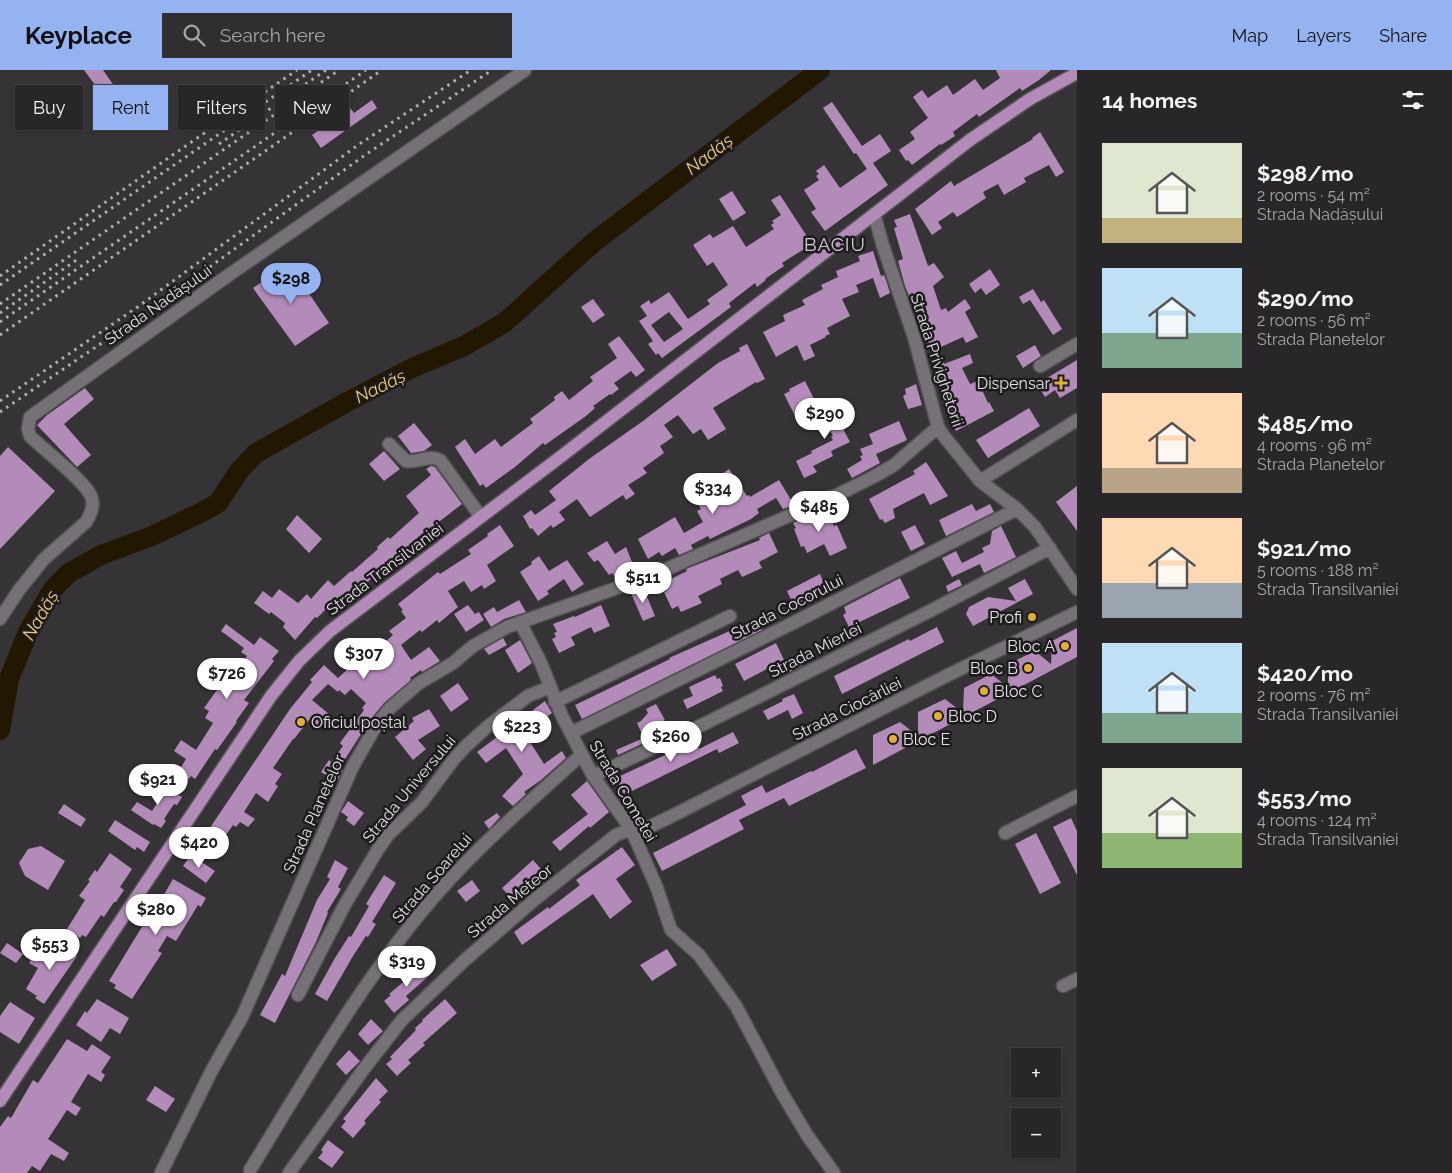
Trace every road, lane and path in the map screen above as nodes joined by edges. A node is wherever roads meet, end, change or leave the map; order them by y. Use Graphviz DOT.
graph roads {
  1 [pos="525,70"];
  2 [pos="1077,73"];
  3 [pos="874,214"];
  4 [pos="1077,344"];
  5 [pos="1040,366"];
  6 [pos="1077,420"];
  7 [pos="938,427"];
  8 [pos="388,444"];
  9 [pos="980,481"];
  10 [pos="1017,509"];
  11 [pos="481,517"];
  12 [pos="1050,548"];
  13 [pos="1077,589"];
  14 [pos="1077,612"];
  15 [pos="730,616"];
  16 [pos="0,620"];
  17 [pos="520,622"];
  18 [pos="550,687"];
  19 [pos="555,702"];
  20 [pos="571,733"];
  21 [pos="582,755"];
  22 [pos="593,776"];
  23 [pos="1077,796"];
  24 [pos="631,829"];
  25 [pos="1006,833"];
  26 [pos="1077,979"];
  27 [pos="1063,986"];
  28 [pos="298,995"];
  29 [pos="0,1101"];
  30 [pos="250,1170"];
  31 [pos="161,1173"];
  32 [pos="289,1173"];
  33 [pos="834,1173"];
  1 -- 16 [label="street, Strada Nadășului"];
  2 -- 3 [label="main road, Strada Transilvaniei"];
  3 -- 7 [label="street, Strada Privighetorii"];
  3 -- 11 [label="main road, Strada Transilvaniei"];
  4 -- 5 [label="street"];
  6 -- 9 [label="street"];
  7 -- 9 [label="street, Strada Privighetorii"];
  7 -- 17 [label="street, Strada Planetelor"];
  8 -- 11 [label="street"];
  9 -- 10 [label="street, Strada Privighetorii"];
  10 -- 12 [label="street, Strada Privighetorii"];
  10 -- 20 [label="street, Strada Cocorului"];
  11 -- 29 [label="main road, Strada Transilvaniei"];
  12 -- 13 [label="street, Strada Privighetorii"];
  12 -- 22 [label="street, Strada Mierlei"];
  14 -- 24 [label="street, Strada Ciocârliei"];
  15 -- 19 [label="street, Strada Cocorului"];
  17 -- 18 [label="street, Strada Cometei"];
  17 -- 31 [label="street, Strada Planetelor"];
  18 -- 19 [label="street, Strada Cometei"];
  18 -- 28 [label="street, Strada Universului"];
  19 -- 20 [label="street, Strada Cometei"];
  20 -- 21 [label="street, Strada Cometei"];
  21 -- 22 [label="street, Strada Cometei"];
  21 -- 30 [label="street, Strada Soarelui"];
  22 -- 24 [label="street, Strada Cometei"];
  23 -- 25 [label="street"];
  24 -- 32 [label="street, Strada Meteor"];
  24 -- 33 [label="street, Strada Cometei"];
  26 -- 27 [label="street"];
}
